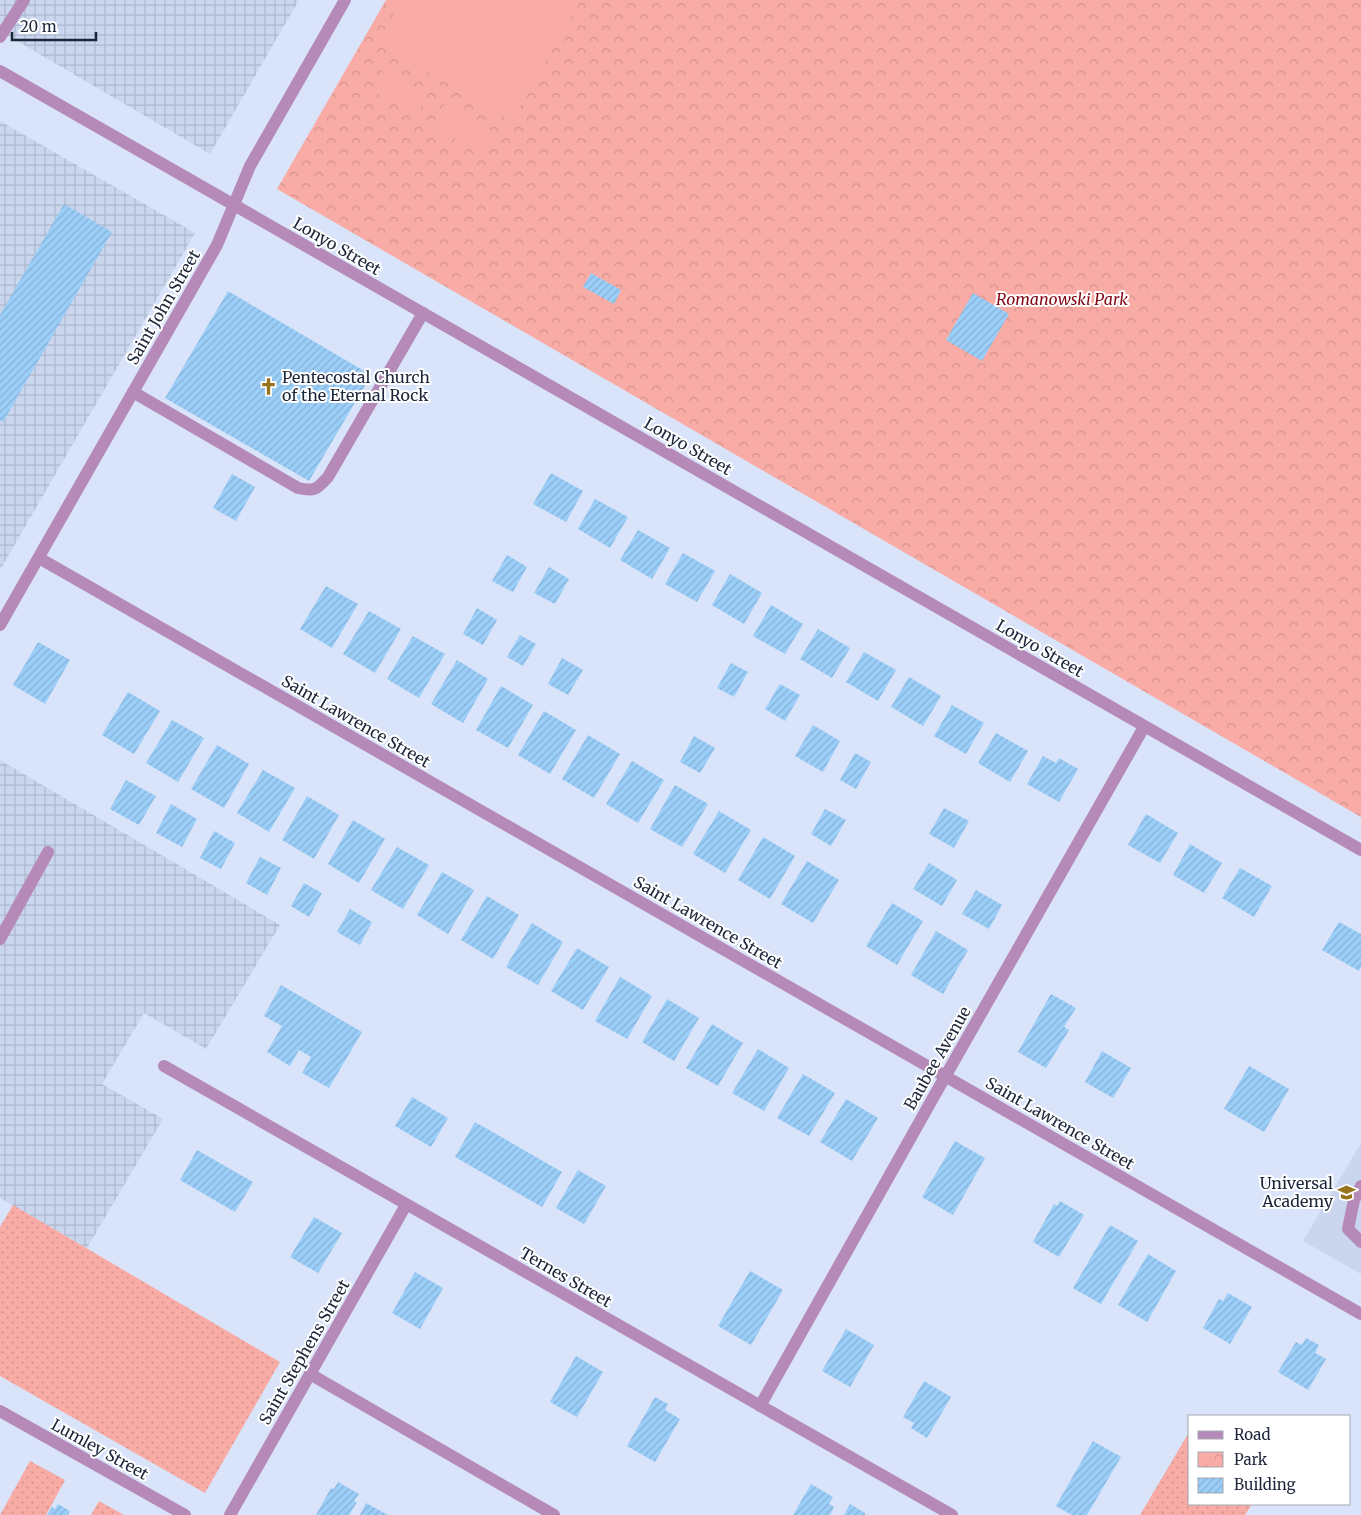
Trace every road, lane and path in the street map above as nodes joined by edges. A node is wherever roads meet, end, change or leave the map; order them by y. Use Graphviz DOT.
graph roads {
  1 [pos="24,0"];
  2 [pos="345,0"];
  3 [pos="0,37"];
  4 [pos="0,71"];
  5 [pos="234,205"];
  6 [pos="422,313"];
  7 [pos="132,392"];
  8 [pos="39,558"];
  9 [pos="0,625"];
  10 [pos="1144,727"];
  11 [pos="1361,850"];
  12 [pos="48,852"];
  13 [pos="0,939"];
  14 [pos="164,1066"];
  15 [pos="945,1076"];
  16 [pos="1361,1186"];
  17 [pos="406,1205"];
  18 [pos="1361,1242"];
  19 [pos="1361,1314"];
  20 [pos="310,1374"];
  21 [pos="760,1406"];
  22 [pos="0,1411"];
  23 [pos="185,1515"];
  24 [pos="230,1515"];
  25 [pos="554,1515"];
  26 [pos="952,1515"];
  1 -- 3 [label="street"];
  2 -- 5 [label="street, Saint John Street"];
  4 -- 5 [label="street, Lonyo Street"];
  5 -- 6 [label="street, Lonyo Street"];
  5 -- 7 [label="street, Saint John Street"];
  6 -- 7 [label="street"];
  6 -- 10 [label="street, Lonyo Street"];
  7 -- 8 [label="street, Saint John Street"];
  8 -- 9 [label="street, Saint John Street"];
  8 -- 15 [label="street, Saint Lawrence Street"];
  10 -- 11 [label="street, Lonyo Street"];
  10 -- 15 [label="street, Baubee Avenue"];
  12 -- 13 [label="street"];
  14 -- 17 [label="street, Ternes Street"];
  15 -- 19 [label="street, Saint Lawrence Street"];
  15 -- 21 [label="street, Baubee Avenue"];
  16 -- 18 [label="street"];
  17 -- 20 [label="street, Saint Stephens Street"];
  17 -- 21 [label="street, Ternes Street"];
  20 -- 24 [label="street, Saint Stephens Street"];
  20 -- 25 [label="street"];
  21 -- 26 [label="street, Ternes Street"];
  22 -- 23 [label="street, Lumley Street"];
}
